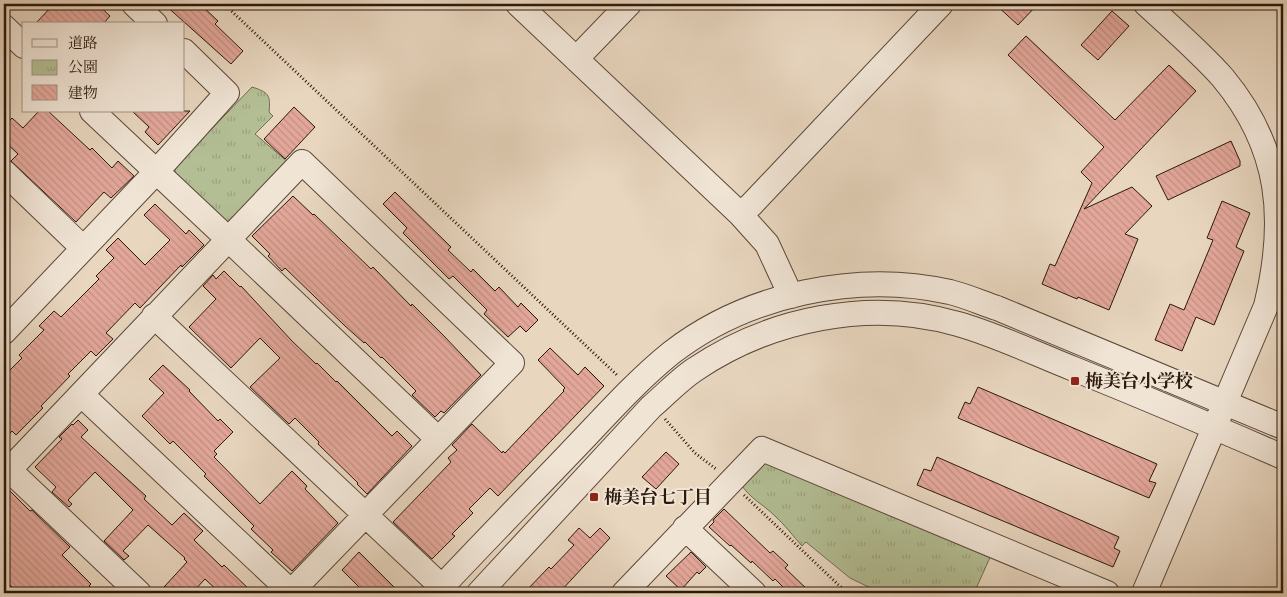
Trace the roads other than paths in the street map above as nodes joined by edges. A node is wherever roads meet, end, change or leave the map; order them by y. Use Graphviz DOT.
graph roads {
  1 [pos="134,4"];
  2 [pos="518,4"];
  3 [pos="629,4"];
  4 [pos="941,4"];
  5 [pos="1146,4"];
  6 [pos="153,22"];
  7 [pos="4,27"];
  8 [pos="22,44"];
  9 [pos="185,52"];
  10 [pos="576,59"];
  11 [pos="93,112"];
  12 [pos="4,172"];
  13 [pos="156,172"];
  14 [pos="740,214"];
  15 [pos="228,239"];
  16 [pos="84,248"];
  17 [pos="791,296"];
  18 [pos="154,316"];
  19 [pos="6,326"];
  20 [pos="82,395"];
  21 [pos="1225,403"];
  22 [pos="1215,427"];
  23 [pos="1283,428"];
  24 [pos="438,439"];
  25 [pos="1283,457"];
  26 [pos="6,468"];
  27 [pos="366,516"];
  28 [pos="685,528"];
  29 [pos="439,590"];
  30 [pos="139,593"];
  31 [pos="291,593"];
  32 [pos="479,593"];
  33 [pos="624,593"];
  34 [pos="754,593"];
  35 [pos="1107,593"];
  36 [pos="1144,593"];
  1 -- 6 [label="street"];
  2 -- 10 [label="street"];
  3 -- 10 [label="street"];
  4 -- 14 [label="street"];
  5 -- 21 [label="street"];
  7 -- 8 [label="street"];
  9 -- 13 [label="street"];
  10 -- 14 [label="street"];
  11 -- 13 [label="street"];
  12 -- 16 [label="street"];
  13 -- 15 [label="street"];
  13 -- 16 [label="street"];
  14 -- 17 [label="street"];
  15 -- 18 [label="street"];
  15 -- 24 [label="street"];
  15 -- 24 [label="street"];
  16 -- 19 [label="street"];
  17 -- 21 [label="street"];
  17 -- 29 [label="street"];
  18 -- 20 [label="street"];
  18 -- 27 [label="street"];
  20 -- 26 [label="street"];
  20 -- 31 [label="street"];
  21 -- 22 [label="street"];
  21 -- 23 [label="street"];
  22 -- 25 [label="street"];
  22 -- 32 [label="street"];
  22 -- 36 [label="street"];
  24 -- 27 [label="street"];
  26 -- 30 [label="street"];
  27 -- 29 [label="street"];
  27 -- 31 [label="street"];
  28 -- 33 [label="street"];
  28 -- 34 [label="street"];
  28 -- 35 [label="street"];
}
